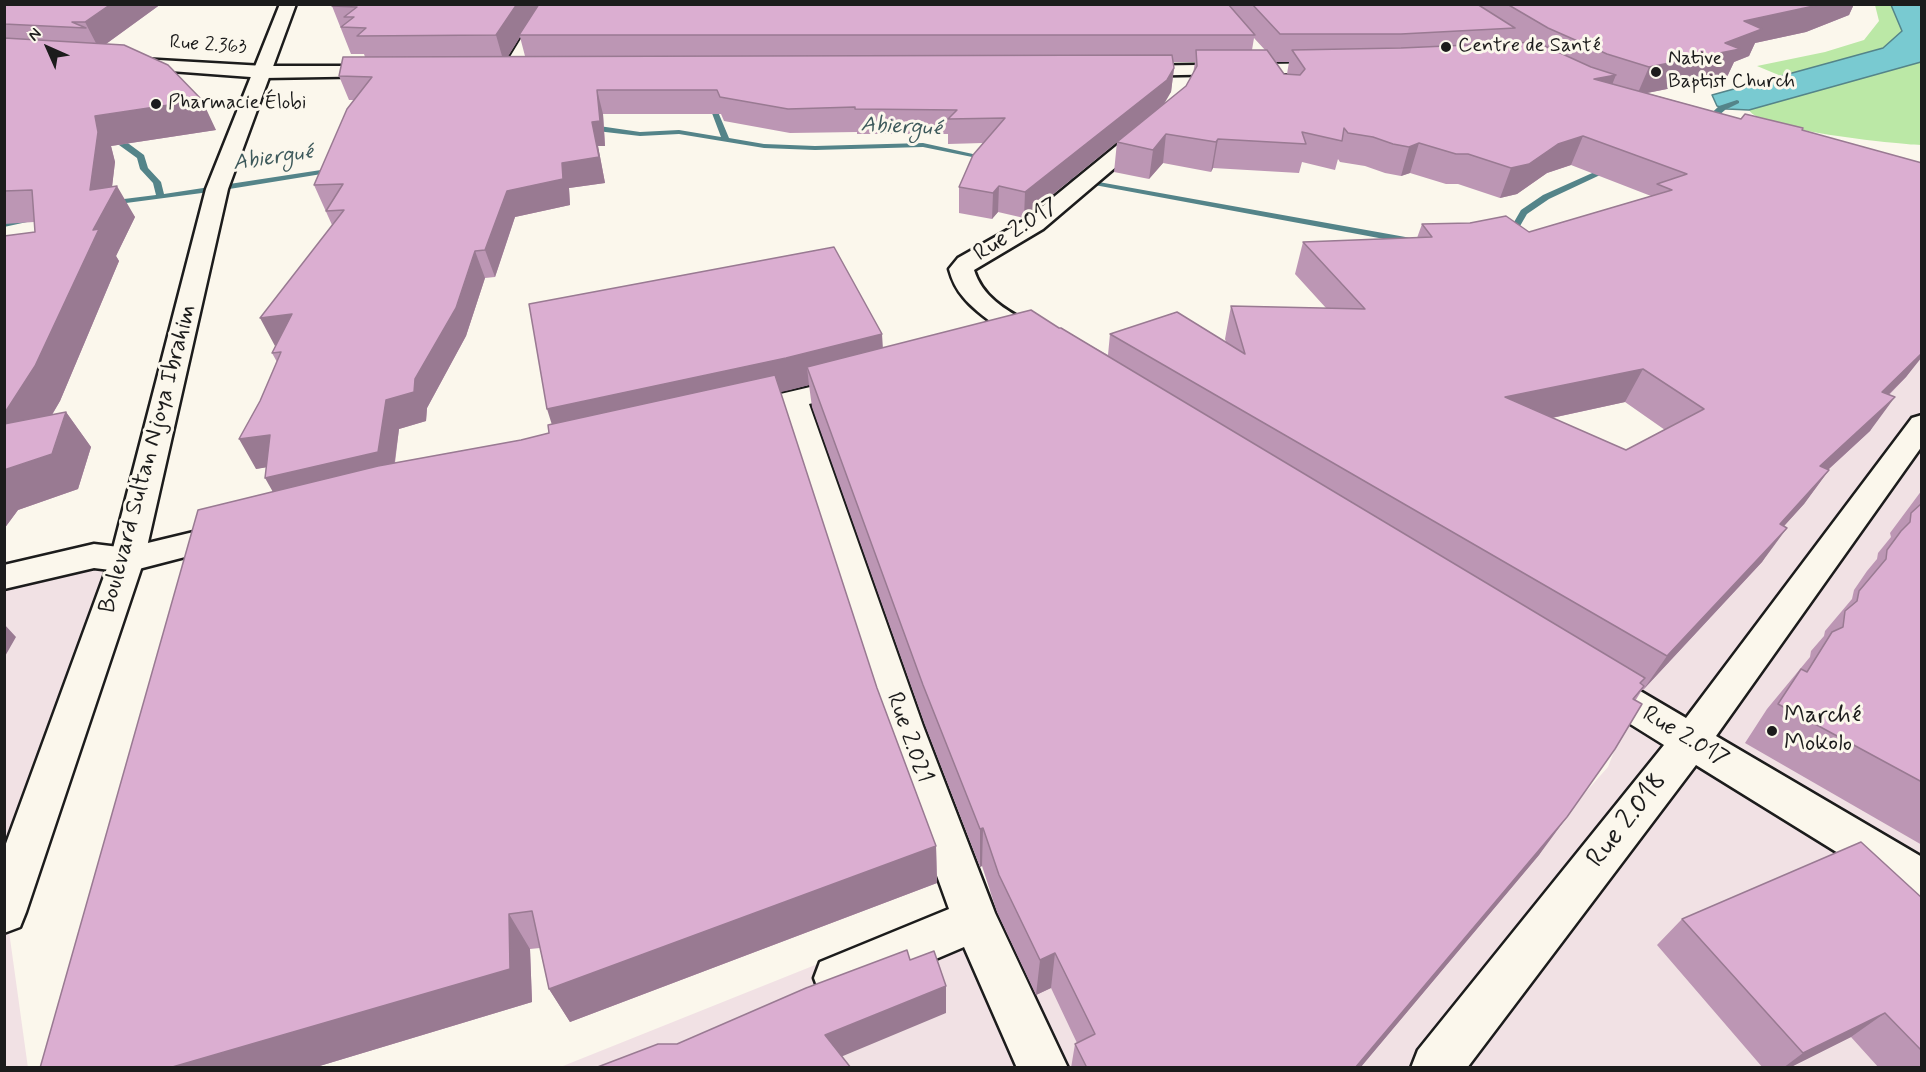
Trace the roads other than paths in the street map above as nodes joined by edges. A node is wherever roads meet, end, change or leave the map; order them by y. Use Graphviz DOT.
graph roads {
  1 [pos="288,4"];
  2 [pos="551,4"];
  3 [pos="1254,52"];
  4 [pos="100,61"];
  5 [pos="1268,68"];
  6 [pos="1348,68"];
  7 [pos="405,70"];
  8 [pos="488,70"];
  9 [pos="511,70"];
  10 [pos="535,70"];
  11 [pos="1180,70"];
  12 [pos="1111,71"];
  13 [pos="264,72"];
  14 [pos="1281,87"];
  15 [pos="1182,92"];
  16 [pos="1166,115"];
  17 [pos="1034,337"];
  18 [pos="1000,346"];
  19 [pos="1064,356"];
  20 [pos="885,376"];
  21 [pos="793,400"];
  22 [pos="711,417"];
  23 [pos="1922,424"];
  24 [pos="252,529"];
  25 [pos="126,560"];
  26 [pos="4,577"];
  27 [pos="1578,673"];
  28 [pos="1691,741"];
  29 [pos="1922,881"];
  30 [pos="4,912"];
  31 [pos="975,920"];
  32 [pos="802,994"];
  33 [pos="1043,1068"];
  34 [pos="1436,1068"];
  1 -- 13 [label="street, Boulevard Sultan Njoya Ibrahim"];
  2 -- 9 [label="street"];
  3 -- 5 [label="street"];
  4 -- 13 [label="street, Rue 2.363"];
  5 -- 6 [label="street"];
  5 -- 11 [label="street"];
  5 -- 14 [label="street"];
  7 -- 13 [label="street, Rue 2.363"];
  8 -- 9 [label="street"];
  9 -- 10 [label="street"];
  11 -- 12 [label="street"];
  11 -- 15 [label="street"];
  13 -- 25 [label="street, Boulevard Sultan Njoya Ibrahim"];
  16 -- 17 [label="street, Rue 2.017"];
  17 -- 18 [label="street"];
  17 -- 19 [label="street, Rue 2.017"];
  20 -- 21 [label="street"];
  21 -- 22 [label="street"];
  21 -- 31 [label="street, Rue 2.021"];
  23 -- 28 [label="street, Rue 2.018"];
  24 -- 25 [label="street"];
  25 -- 26 [label="street"];
  25 -- 30 [label="street, Boulevard Sultan Njoya Ibrahim"];
  27 -- 28 [label="street, Rue 2.017"];
  28 -- 29 [label="street, Rue 2.017"];
  28 -- 34 [label="street, Rue 2.018"];
  31 -- 32 [label="street"];
  31 -- 33 [label="street, Rue 2.021"];
}
